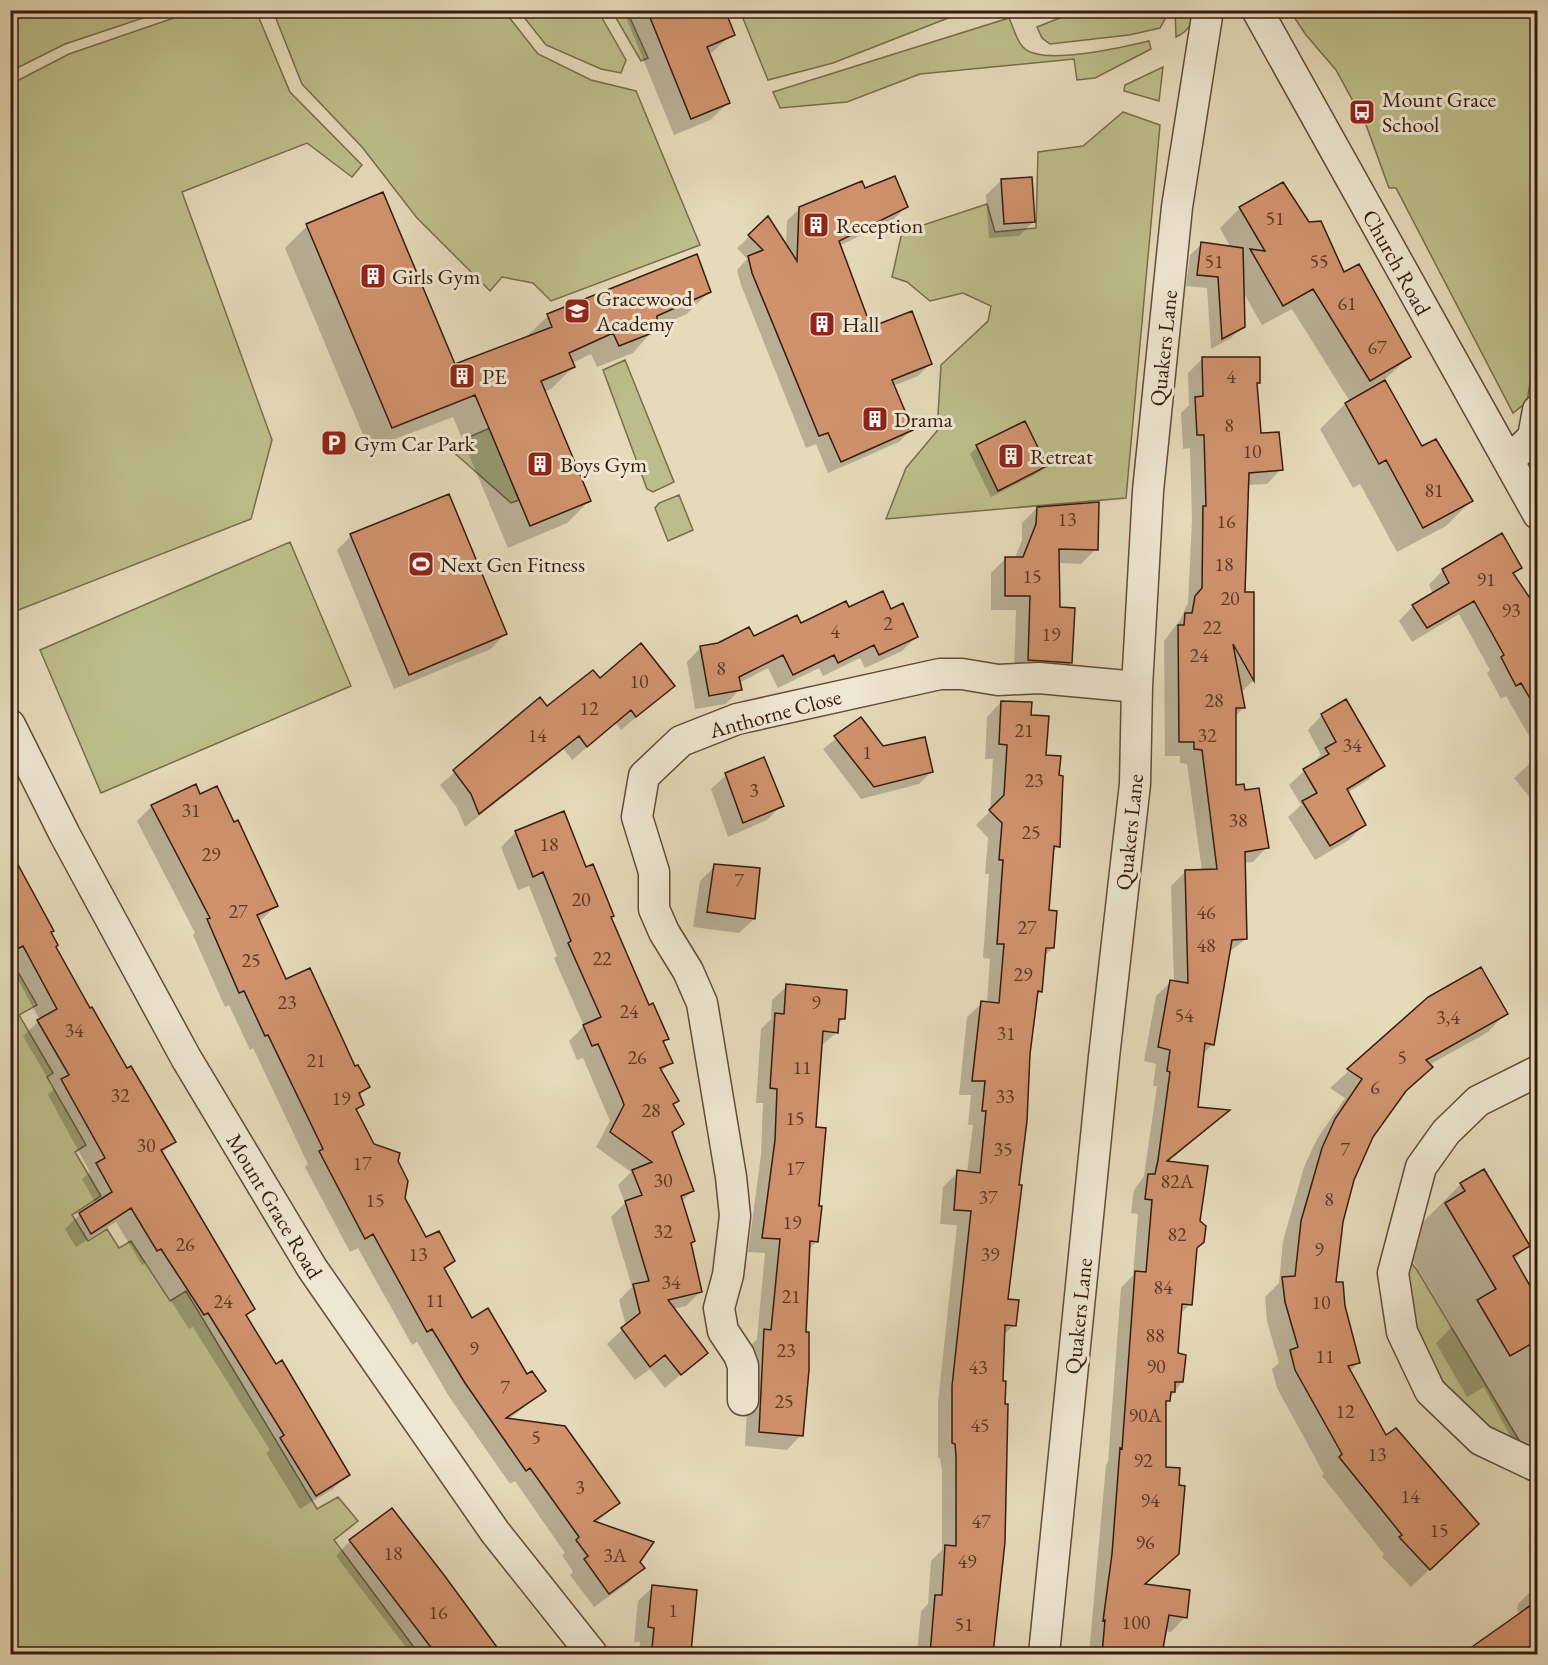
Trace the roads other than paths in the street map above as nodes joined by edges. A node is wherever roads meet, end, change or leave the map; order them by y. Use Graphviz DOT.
graph roads {
  1 [pos="1208,10"];
  2 [pos="1257,10"];
  3 [pos="1538,410"];
  4 [pos="1509,461"];
  5 [pos="1538,514"];
  6 [pos="1137,687"];
  7 [pos="10,725"];
  8 [pos="1538,1071"];
  9 [pos="742,1400"];
  10 [pos="1538,1467"];
  11 [pos="592,1654"];
  12 [pos="1044,1654"];
  1 -- 6 [label="street, Quakers Lane"];
  2 -- 4 [label="street, Church Road"];
  3 -- 4 [label="street"];
  4 -- 5 [label="street, Church Road"];
  6 -- 9 [label="street, Anthorne Close"];
  6 -- 12 [label="street, Quakers Lane"];
  7 -- 11 [label="street, Mount Grace Road"];
  8 -- 10 [label="street"];
}
